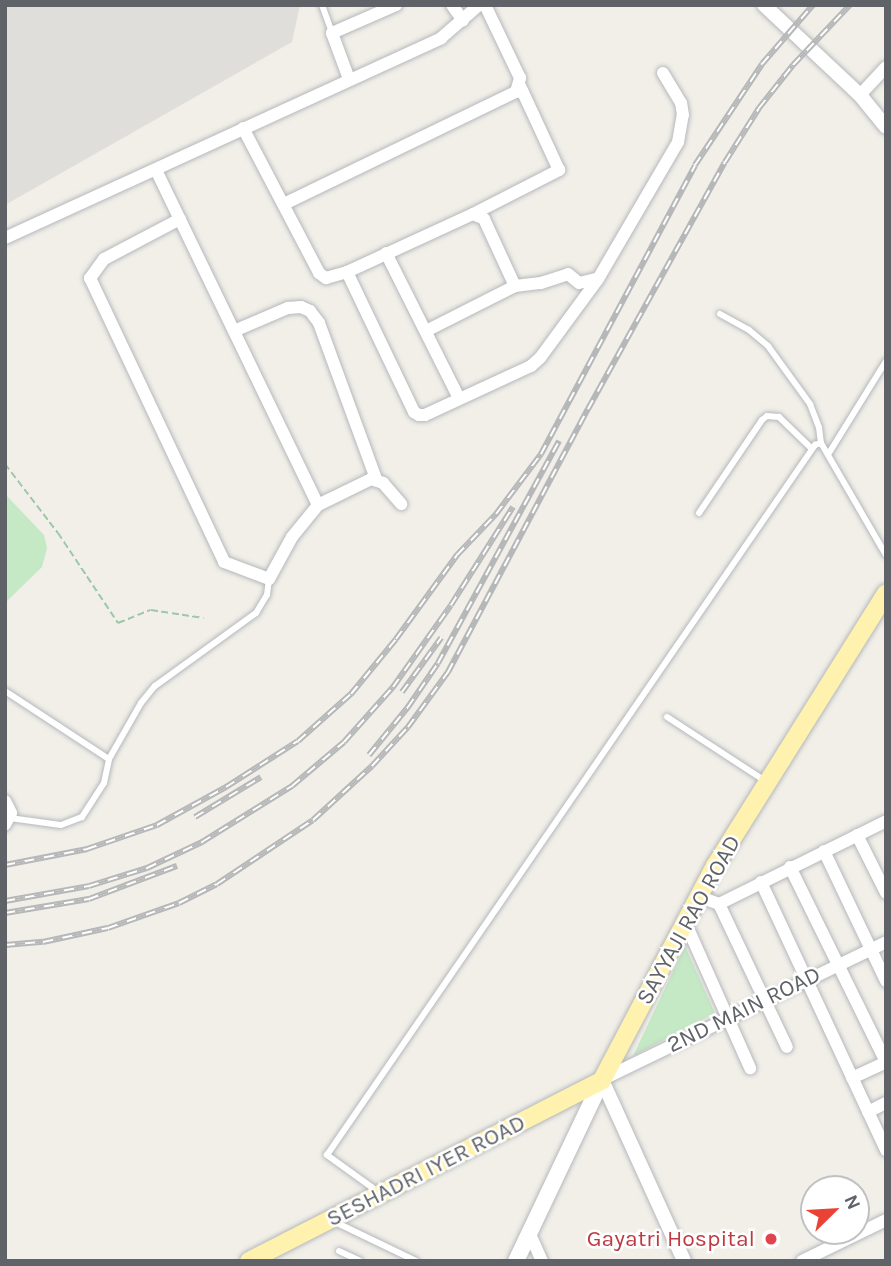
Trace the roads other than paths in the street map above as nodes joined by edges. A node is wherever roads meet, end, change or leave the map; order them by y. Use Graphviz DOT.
graph roads {
  1 [pos="322,5"];
  2 [pos="396,5"];
  3 [pos="452,5"];
  4 [pos="480,5"];
  5 [pos="485,5"];
  6 [pos="764,5"];
  7 [pos="463,21"];
  8 [pos="332,33"];
  9 [pos="886,67"];
  10 [pos="663,73"];
  11 [pos="349,79"];
  12 [pos="520,86"];
  13 [pos="860,94"];
  14 [pos="886,127"];
  15 [pos="243,128"];
  16 [pos="156,170"];
  17 [pos="284,205"];
  18 [pos="473,214"];
  19 [pos="180,219"];
  20 [pos="5,238"];
  21 [pos="386,253"];
  22 [pos="347,272"];
  23 [pos="598,279"];
  24 [pos="515,286"];
  25 [pos="720,314"];
  26 [pos="234,331"];
  27 [pos="426,331"];
  28 [pos="886,360"];
  29 [pos="460,398"];
  30 [pos="821,443"];
  31 [pos="812,449"];
  32 [pos="829,453"];
  33 [pos="376,479"];
  34 [pos="318,505"];
  35 [pos="401,505"];
  36 [pos="699,513"];
  37 [pos="886,555"];
  38 [pos="269,579"];
  39 [pos="886,593"];
  40 [pos="5,691"];
  41 [pos="667,717"];
  42 [pos="109,759"];
  43 [pos="766,782"];
  44 [pos="5,801"];
  45 [pos="8,821"];
  46 [pos="886,821"];
  47 [pos="857,835"];
  48 [pos="824,851"];
  49 [pos="790,867"];
  50 [pos="761,882"];
  51 [pos="886,893"];
  52 [pos="700,897"];
  53 [pos="719,904"];
  54 [pos="685,924"];
  55 [pos="886,942"];
  56 [pos="871,949"];
  57 [pos="838,964"];
  58 [pos="807,980"];
  59 [pos="886,981"];
  60 [pos="766,998"];
  61 [pos="726,1019"];
  62 [pos="787,1047"];
  63 [pos="886,1062"];
  64 [pos="750,1068"];
  65 [pos="852,1078"];
  66 [pos="602,1080"];
  67 [pos="886,1103"];
  68 [pos="868,1112"];
  69 [pos="885,1147"];
  70 [pos="382,1194"];
  71 [pos="332,1220"];
  72 [pos="886,1220"];
  73 [pos="529,1232"];
  74 [pos="339,1251"];
  75 [pos="249,1261"];
  76 [pos="360,1261"];
  77 [pos="415,1261"];
  78 [pos="516,1261"];
  79 [pos="542,1261"];
  80 [pos="684,1261"];
  81 [pos="802,1261"];
  1 -- 8 [label="lane"];
  2 -- 8 [label="street"];
  3 -- 7 [label="street"];
  4 -- 7 [label="street"];
  5 -- 12 [label="street"];
  6 -- 13 [label="street"];
  7 -- 11 [label="street"];
  8 -- 11 [label="street"];
  9 -- 13 [label="street"];
  10 -- 23 [label="street"];
  11 -- 15 [label="street"];
  12 -- 17 [label="street"];
  12 -- 18 [label="street"];
  13 -- 14 [label="street"];
  15 -- 16 [label="street"];
  15 -- 17 [label="street"];
  16 -- 19 [label="street"];
  16 -- 20 [label="street"];
  17 -- 22 [label="street"];
  18 -- 21 [label="street"];
  18 -- 24 [label="street"];
  19 -- 26 [label="street"];
  19 -- 38 [label="street"];
  21 -- 22 [label="street"];
  21 -- 27 [label="street"];
  22 -- 29 [label="street"];
  23 -- 24 [label="street"];
  23 -- 29 [label="street"];
  24 -- 27 [label="street"];
  25 -- 30 [label="lane"];
  26 -- 33 [label="street"];
  26 -- 34 [label="street"];
  27 -- 29 [label="street"];
  28 -- 32 [label="lane"];
  30 -- 31 [label="lane"];
  30 -- 32 [label="lane"];
  31 -- 36 [label="lane"];
  31 -- 70 [label="lane"];
  32 -- 37 [label="lane"];
  33 -- 34 [label="street"];
  33 -- 35 [label="street"];
  34 -- 38 [label="street"];
  38 -- 42 [label="lane"];
  39 -- 43 [label="main road, SAYYAJI RAO ROAD"];
  40 -- 42 [label="lane"];
  41 -- 43 [label="lane"];
  42 -- 45 [label="lane"];
  43 -- 52 [label="main road, SAYYAJI RAO ROAD"];
  44 -- 45 [label="street"];
  46 -- 47 [label="street"];
  47 -- 48 [label="street"];
  47 -- 51 [label="street"];
  48 -- 49 [label="street"];
  48 -- 56 [label="street"];
  49 -- 50 [label="street"];
  49 -- 57 [label="street"];
  50 -- 53 [label="street"];
  50 -- 58 [label="street"];
  52 -- 53 [label="street"];
  52 -- 54 [label="main road, SAYYAJI RAO ROAD"];
  53 -- 60 [label="street"];
  54 -- 61 [label="street"];
  54 -- 66 [label="main road, SAYYAJI RAO ROAD"];
  55 -- 56 [label="street, 2ND MAIN ROAD"];
  56 -- 57 [label="street, 2ND MAIN ROAD"];
  56 -- 59 [label="street"];
  57 -- 58 [label="street, 2ND MAIN ROAD"];
  57 -- 63 [label="street"];
  58 -- 60 [label="street, 2ND MAIN ROAD"];
  58 -- 65 [label="street"];
  60 -- 61 [label="street, 2ND MAIN ROAD"];
  60 -- 62 [label="street"];
  61 -- 64 [label="street"];
  61 -- 66 [label="street, 2ND MAIN ROAD"];
  63 -- 65 [label="street"];
  65 -- 68 [label="street"];
  66 -- 70 [label="main road, SESHADRI IYER ROAD"];
  66 -- 73 [label="main road, SAYYAJI RAO ROAD"];
  66 -- 80 [label="street"];
  67 -- 68 [label="street"];
  68 -- 69 [label="street"];
  70 -- 71 [label="main road, SESHADRI IYER ROAD"];
  71 -- 75 [label="main road, SESHADRI IYER ROAD"];
  71 -- 77 [label="lane"];
  72 -- 81 [label="street"];
  73 -- 78 [label="main road, SAYYAJI RAO ROAD"];
  73 -- 79 [label="street"];
  74 -- 76 [label="lane"];
}
